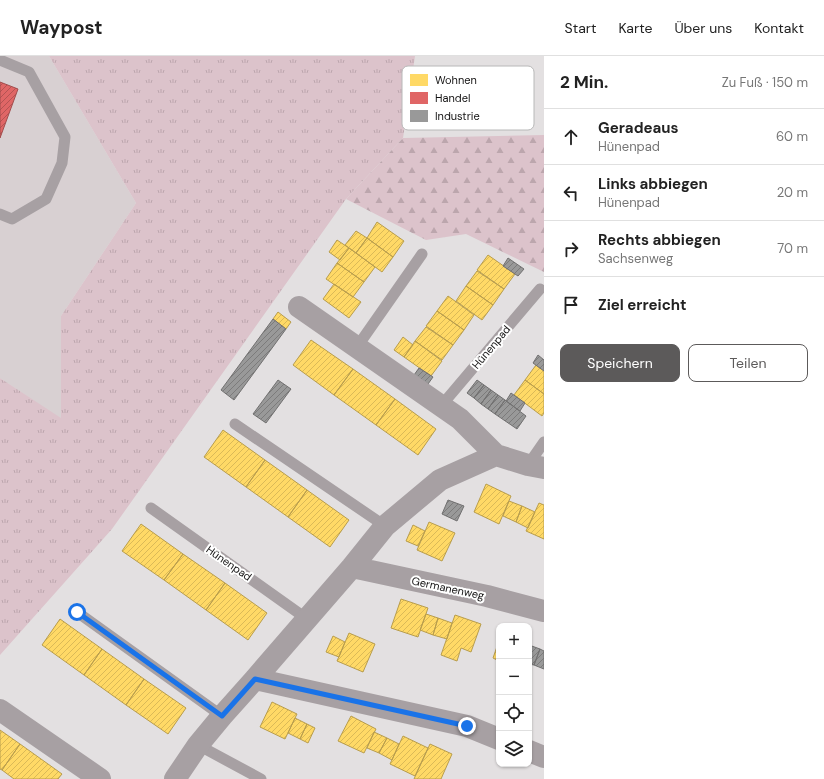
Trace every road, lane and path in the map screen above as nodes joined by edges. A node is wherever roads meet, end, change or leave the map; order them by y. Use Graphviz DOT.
graph roads {
  1 [pos="0,60"];
  2 [pos="0,214"];
  3 [pos="422,254"];
  4 [pos="540,289"];
  5 [pos="299,307"];
  6 [pos="357,347"];
  7 [pos="441,406"];
  8 [pos="235,424"];
  9 [pos="544,442"];
  10 [pos="496,455"];
  11 [pos="536,466"];
  12 [pos="151,508"];
  13 [pos="385,526"];
  14 [pos="352,567"];
  15 [pos="544,611"];
  16 [pos="77,612"];
  17 [pos="307,619"];
  18 [pos="255,679"];
  19 [pos="0,710"];
  20 [pos="222,716"];
  21 [pos="496,738"];
  22 [pos="198,745"];
  23 [pos="532,752"];
  24 [pos="544,757"];
  25 [pos="100,779"];
  26 [pos="176,779"];
  27 [pos="261,779"];
  1 -- 2 [label="lane"];
  3 -- 6 [label="lane"];
  4 -- 7 [label="lane, Hünenpad"];
  5 -- 6 [label="street"];
  6 -- 7 [label="street"];
  7 -- 10 [label="street"];
  8 -- 13 [label="lane"];
  9 -- 11 [label="lane"];
  10 -- 11 [label="street"];
  10 -- 13 [label="street"];
  12 -- 17 [label="lane, Hünenpad"];
  13 -- 14 [label="street"];
  14 -- 15 [label="street, Germanenweg"];
  14 -- 17 [label="street"];
  16 -- 20 [label="lane"];
  17 -- 18 [label="street"];
  18 -- 20 [label="street"];
  18 -- 21 [label="street"];
  19 -- 25 [label="street"];
  20 -- 22 [label="street"];
  22 -- 26 [label="street"];
  22 -- 27 [label="lane"];
  23 -- 24 [label="street"];
}
